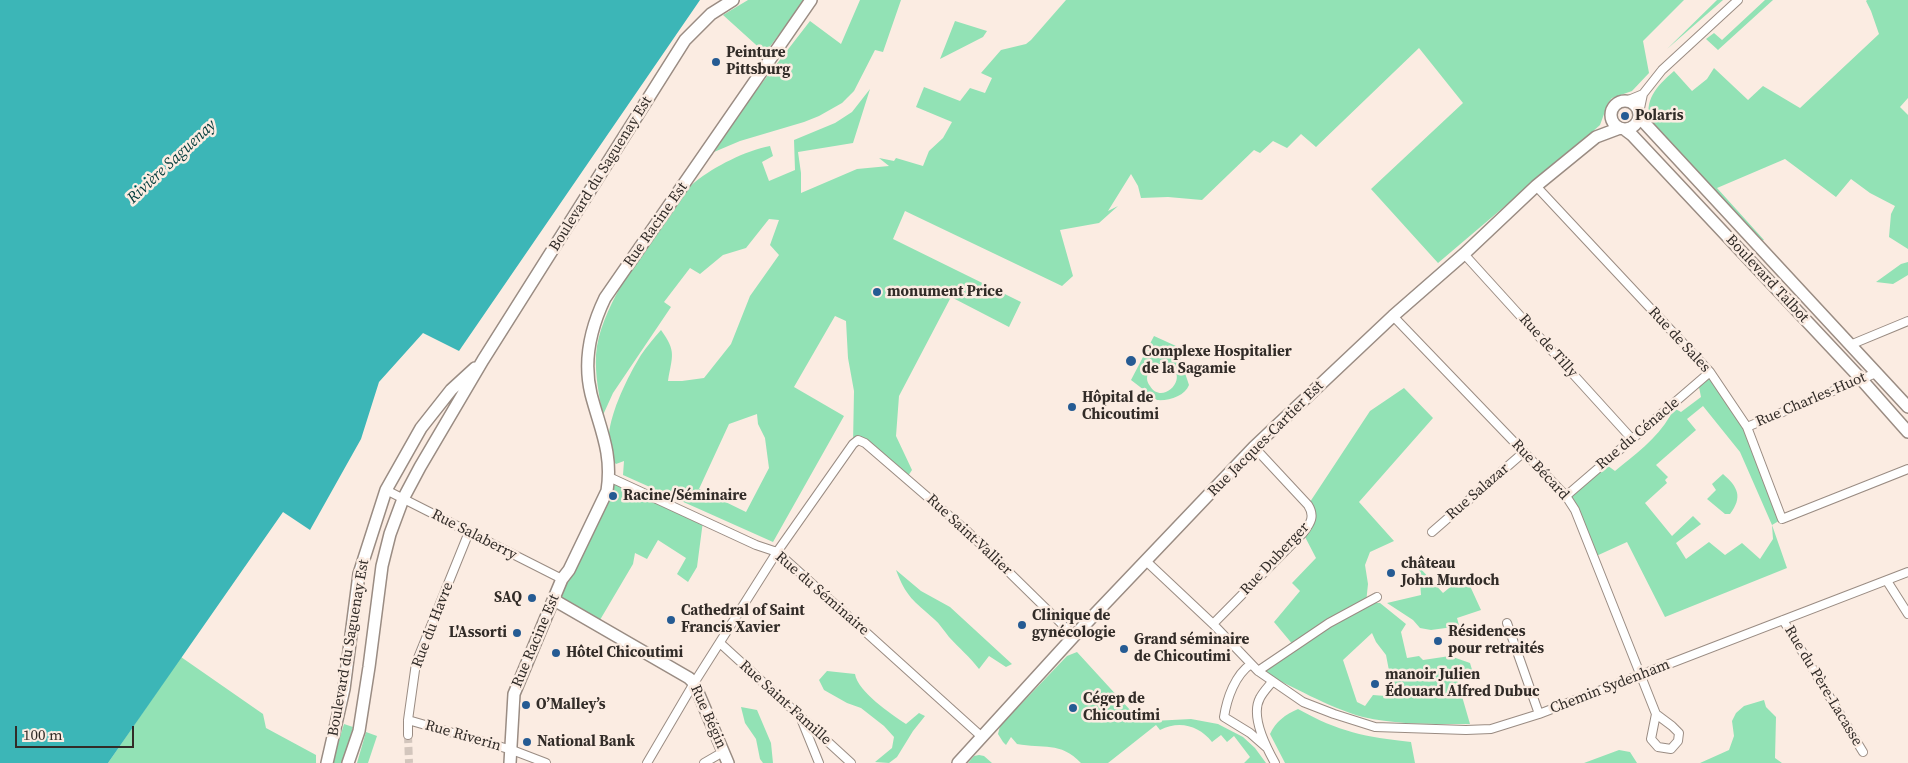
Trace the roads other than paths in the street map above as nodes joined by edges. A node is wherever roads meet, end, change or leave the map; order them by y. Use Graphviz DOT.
graph roads {
  1 [pos="733,0"];
  2 [pos="811,0"];
  3 [pos="1738,0"];
  4 [pos="1643,94"];
  5 [pos="1626,101"];
  6 [pos="1611,114"];
  7 [pos="1639,115"];
  8 [pos="1622,129"];
  9 [pos="1596,137"];
  10 [pos="1536,186"];
  11 [pos="1464,254"];
  12 [pos="1393,316"];
  13 [pos="1908,321"];
  14 [pos="1850,345"];
  15 [pos="484,360"];
  16 [pos="1710,372"];
  17 [pos="1876,373"];
  18 [pos="1861,379"];
  19 [pos="1908,407"];
  20 [pos="1747,427"];
  21 [pos="1908,432"];
  22 [pos="1632,439"];
  23 [pos="1254,447"];
  24 [pos="1524,452"];
  25 [pos="1908,470"];
  26 [pos="609,477"];
  27 [pos="386,490"];
  28 [pos="1566,496"];
  29 [pos="403,499"];
  30 [pos="469,532"];
  31 [pos="1432,532"];
  32 [pos="777,552"];
  33 [pos="1146,561"];
  34 [pos="1908,572"];
  35 [pos="562,579"];
  36 [pos="1887,581"];
  37 [pos="1378,597"];
  38 [pos="554,600"];
  39 [pos="1908,614"];
  40 [pos="1783,620"];
  41 [pos="1508,623"];
  42 [pos="1213,624"];
  43 [pos="1074,636"];
  44 [pos="720,643"];
  45 [pos="1251,664"];
  46 [pos="1258,671"];
  47 [pos="1640,675"];
  48 [pos="1272,682"];
  49 [pos="694,683"];
  50 [pos="1538,714"];
  51 [pos="1656,714"];
  52 [pos="801,719"];
  53 [pos="408,720"];
  54 [pos="408,735"];
  55 [pos="982,737"];
  56 [pos="1266,747"];
  57 [pos="512,750"];
  58 [pos="723,752"];
  59 [pos="1863,752"];
  60 [pos="327,763"];
  61 [pos="348,763"];
  62 [pos="510,763"];
  63 [pos="546,763"];
  64 [pos="646,763"];
  65 [pos="704,763"];
  66 [pos="728,763"];
  67 [pos="819,763"];
  68 [pos="851,763"];
  69 [pos="958,763"];
  70 [pos="1275,763"];
  1 -- 15 [label="main road, Boulevard du Saguenay Est"];
  2 -- 26 [label="main road, Rue Racine Est"];
  3 -- 4 [label="street"];
  4 -- 5 [label="street"];
  4 -- 7 [label="street"];
  5 -- 6 [label="main road"];
  5 -- 7 [label="main road"];
  6 -- 8 [label="main road"];
  6 -- 9 [label="main road, Rue Jacques-Cartier Est"];
  7 -- 8 [label="main road"];
  7 -- 14 [label="main road, Boulevard Talbot"];
  8 -- 9 [label="main road, Rue Jacques-Cartier Est"];
  8 -- 18 [label="main road, Boulevard Talbot"];
  9 -- 10 [label="main road, Rue Jacques-Cartier Est"];
  10 -- 11 [label="main road, Rue Jacques-Cartier Est"];
  10 -- 16 [label="street, Rue de Sales"];
  11 -- 12 [label="main road, Rue Jacques-Cartier Est"];
  11 -- 22 [label="street, Rue de Tilly"];
  12 -- 23 [label="main road, Rue Jacques-Cartier Est"];
  12 -- 24 [label="street, Rue Bécard"];
  13 -- 14 [label="street"];
  14 -- 17 [label="main road, Boulevard Talbot"];
  15 -- 27 [label="main road, Boulevard du Saguenay Est"];
  15 -- 29 [label="main road, Boulevard du Saguenay Est"];
  16 -- 20 [label="street, Rue de Sales"];
  16 -- 22 [label="street, Rue du Cénacle"];
  17 -- 18 [label="street, Rue Charles-Huot"];
  17 -- 19 [label="main road, Boulevard Talbot"];
  18 -- 20 [label="street, Rue Charles-Huot"];
  18 -- 21 [label="main road, Boulevard Talbot"];
  20 -- 25 [label="street, Rue de Sales"];
  22 -- 28 [label="street, Rue du Cénacle"];
  23 -- 33 [label="main road, Rue Jacques-Cartier Est"];
  23 -- 42 [label="street, Rue Duberger"];
  24 -- 28 [label="street, Rue Bécard"];
  24 -- 31 [label="street, Rue Salazar"];
  26 -- 32 [label="street, Rue du Séminaire"];
  26 -- 35 [label="main road, Rue Racine Est"];
  27 -- 29 [label="street, Rue Salaberry"];
  27 -- 60 [label="main road, Boulevard du Saguenay Est"];
  28 -- 47 [label="street, Rue Bécard"];
  29 -- 30 [label="street, Rue Salaberry"];
  29 -- 61 [label="main road, Boulevard du Saguenay Est"];
  30 -- 35 [label="street, Rue Salaberry"];
  30 -- 53 [label="street, Rue du Havre"];
  32 -- 43 [label="street, Rue Saint-Vallier"];
  32 -- 44 [label="street"];
  32 -- 55 [label="street, Rue du Séminaire"];
  33 -- 42 [label="street, Chemin Sydenham"];
  33 -- 43 [label="main road, Rue Jacques-Cartier Est"];
  34 -- 36 [label="street, Chemin Sydenham"];
  35 -- 38 [label="main road, Rue Racine Est"];
  36 -- 39 [label="street"];
  36 -- 40 [label="street, Chemin Sydenham"];
  37 -- 46 [label="street"];
  38 -- 49 [label="main road, Rue Bégin"];
  38 -- 57 [label="main road, Rue Racine Est"];
  40 -- 47 [label="street, Chemin Sydenham"];
  40 -- 59 [label="street, Rue du Père-Lacasse"];
  41 -- 50 [label="street"];
  42 -- 45 [label="street, Chemin Sydenham"];
  43 -- 55 [label="main road, Rue Jacques-Cartier Est"];
  44 -- 49 [label="street"];
  44 -- 52 [label="street, Rue Saint-Famille"];
  45 -- 46 [label="street, Chemin Sydenham"];
  45 -- 56 [label="street"];
  46 -- 48 [label="street, Chemin Sydenham"];
  47 -- 50 [label="street, Chemin Sydenham"];
  47 -- 51 [label="street, Rue Bécard"];
  48 -- 50 [label="street, Chemin Sydenham"];
  48 -- 56 [label="street"];
  49 -- 58 [label="main road, Rue Bégin"];
  49 -- 64 [label="street"];
  51 -- 51 [label="street, Rue Bécard"];
  52 -- 67 [label="street"];
  52 -- 68 [label="street, Rue Saint-Famille"];
  53 -- 54 [label="street, Rue du Havre"];
  53 -- 57 [label="street, Rue Riverin"];
  55 -- 69 [label="main road, Rue Jacques-Cartier Est"];
  56 -- 70 [label="street"];
  57 -- 62 [label="main road, Rue Racine Est"];
  57 -- 63 [label="street, Rue Riverin"];
  58 -- 65 [label="street"];
  58 -- 66 [label="main road, Rue Bégin"];
}
